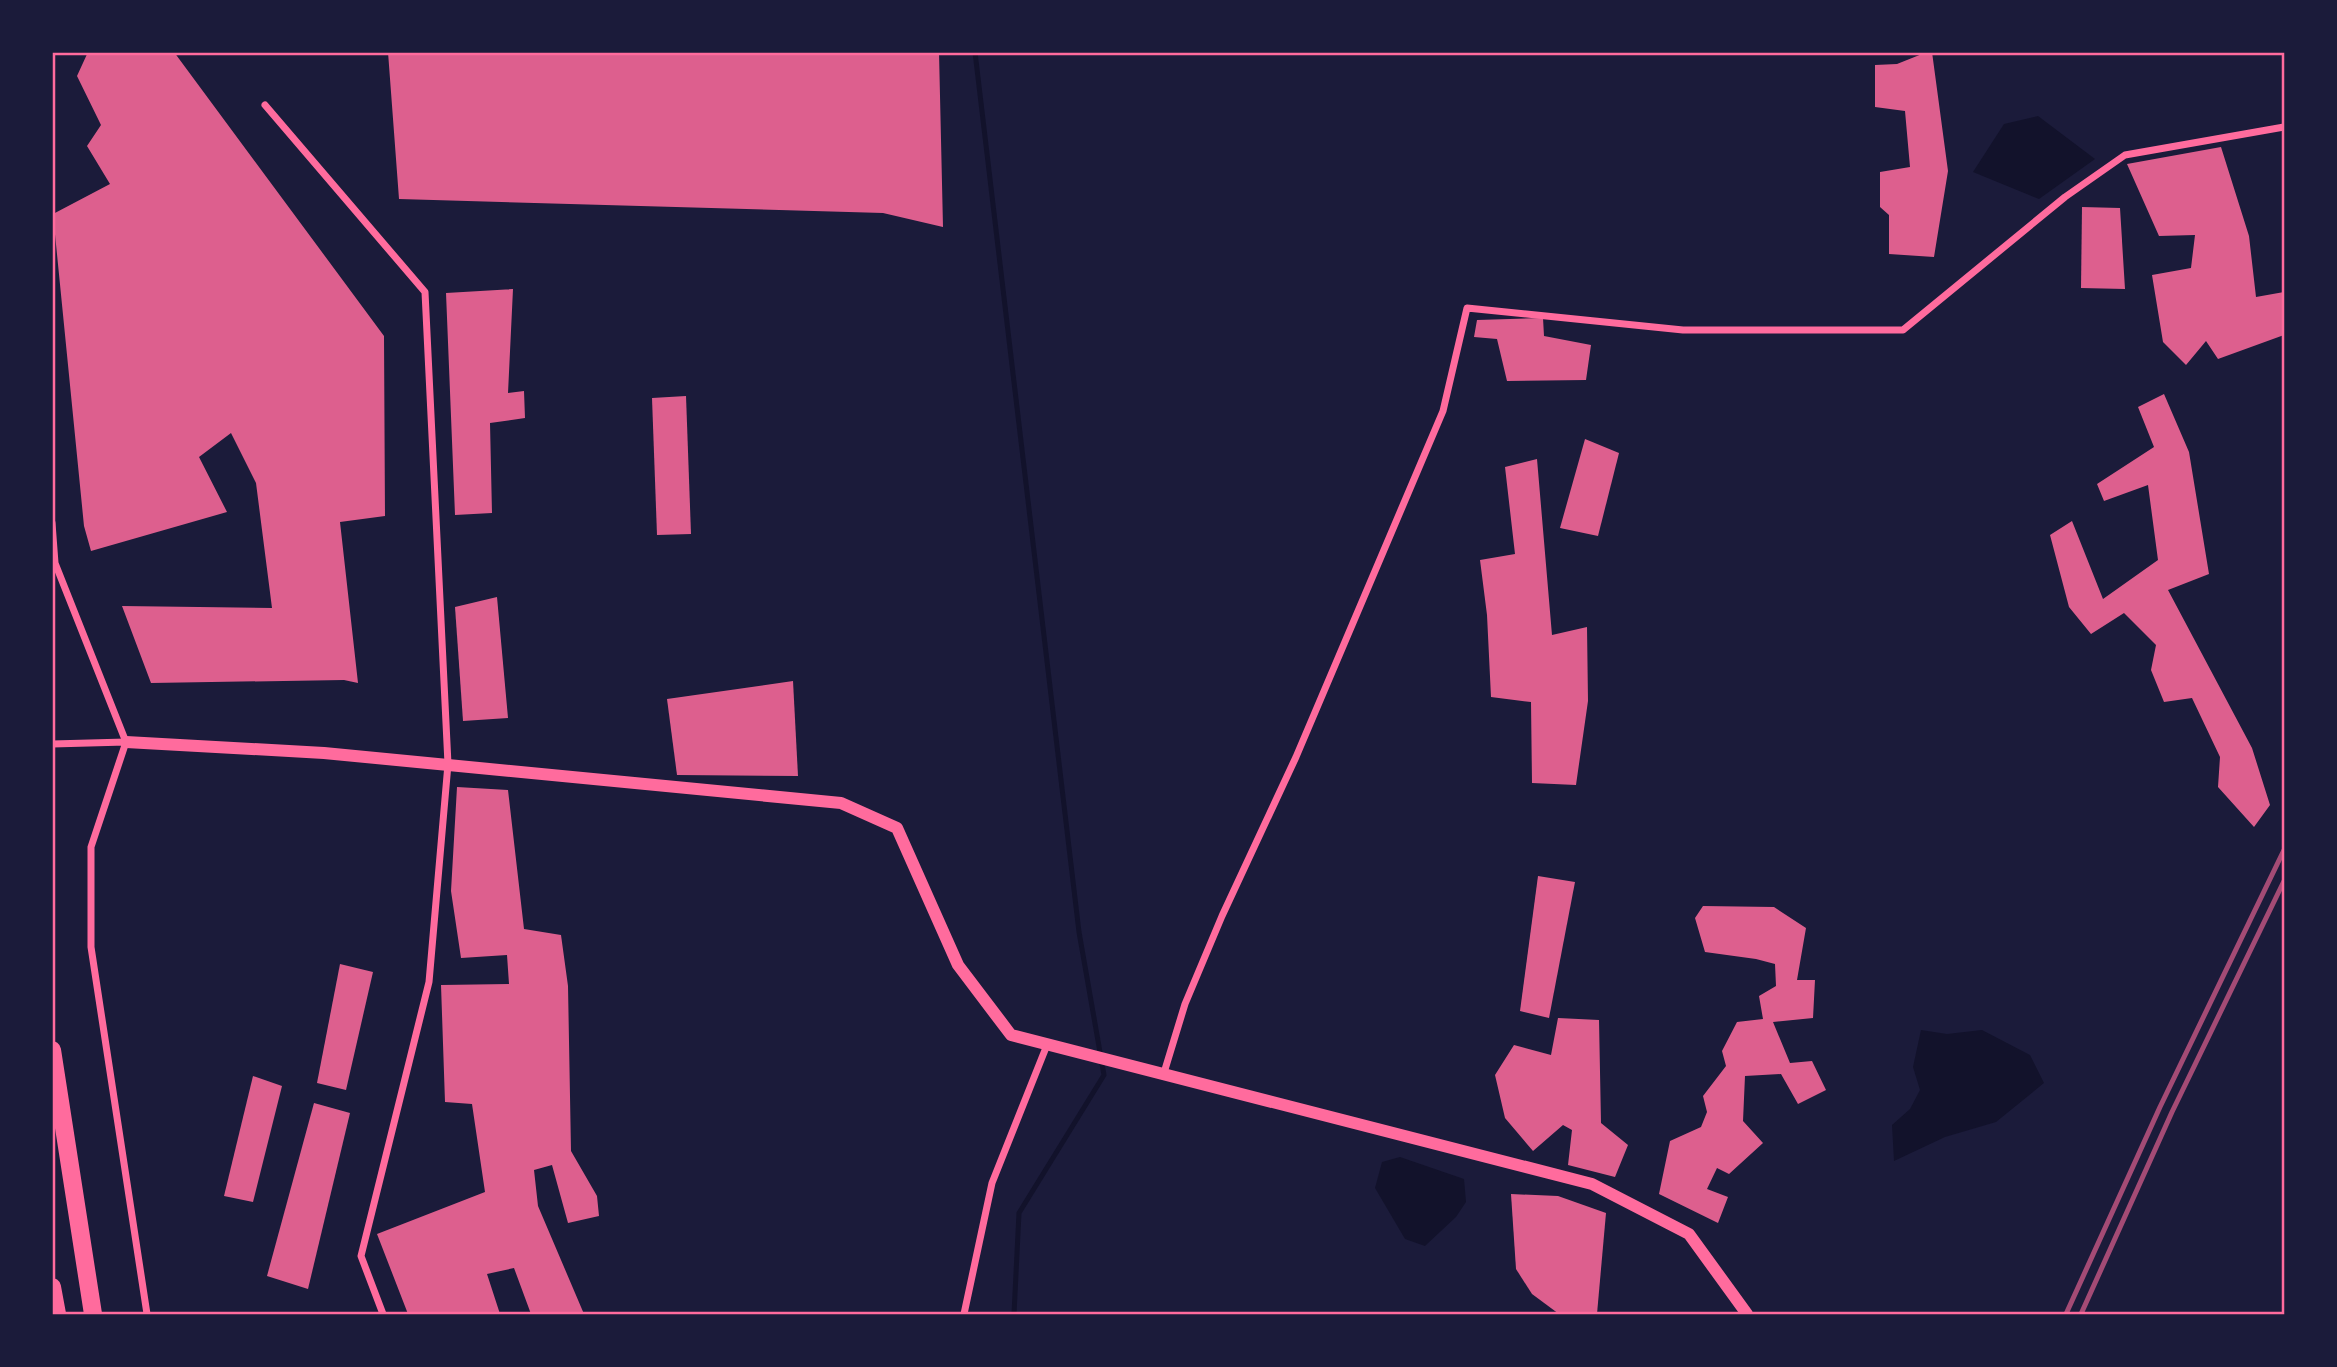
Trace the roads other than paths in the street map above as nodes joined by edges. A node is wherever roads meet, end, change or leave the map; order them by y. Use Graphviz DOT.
graph roads {
  1 [pos="265,105"];
  2 [pos="2284,127"];
  3 [pos="52,523"];
  4 [pos="126,742"];
  5 [pos="52,744"];
  6 [pos="448,764"];
  7 [pos="1047,1045"];
  8 [pos="52,1050"];
  9 [pos="1163,1076"];
  10 [pos="52,1287"];
  11 [pos="57,1314"];
  12 [pos="93,1314"];
  13 [pos="147,1314"];
  14 [pos="383,1314"];
  15 [pos="964,1314"];
  16 [pos="1747,1314"];
  1 -- 6 [label="street"];
  2 -- 9 [label="street"];
  3 -- 4 [label="street"];
  4 -- 5 [label="street"];
  4 -- 6 [label="street"];
  4 -- 13 [label="street"];
  6 -- 7 [label="street"];
  6 -- 14 [label="street"];
  7 -- 9 [label="street"];
  7 -- 15 [label="street"];
  8 -- 12 [label="highway"];
  9 -- 16 [label="street"];
  10 -- 11 [label="highway"];
}
